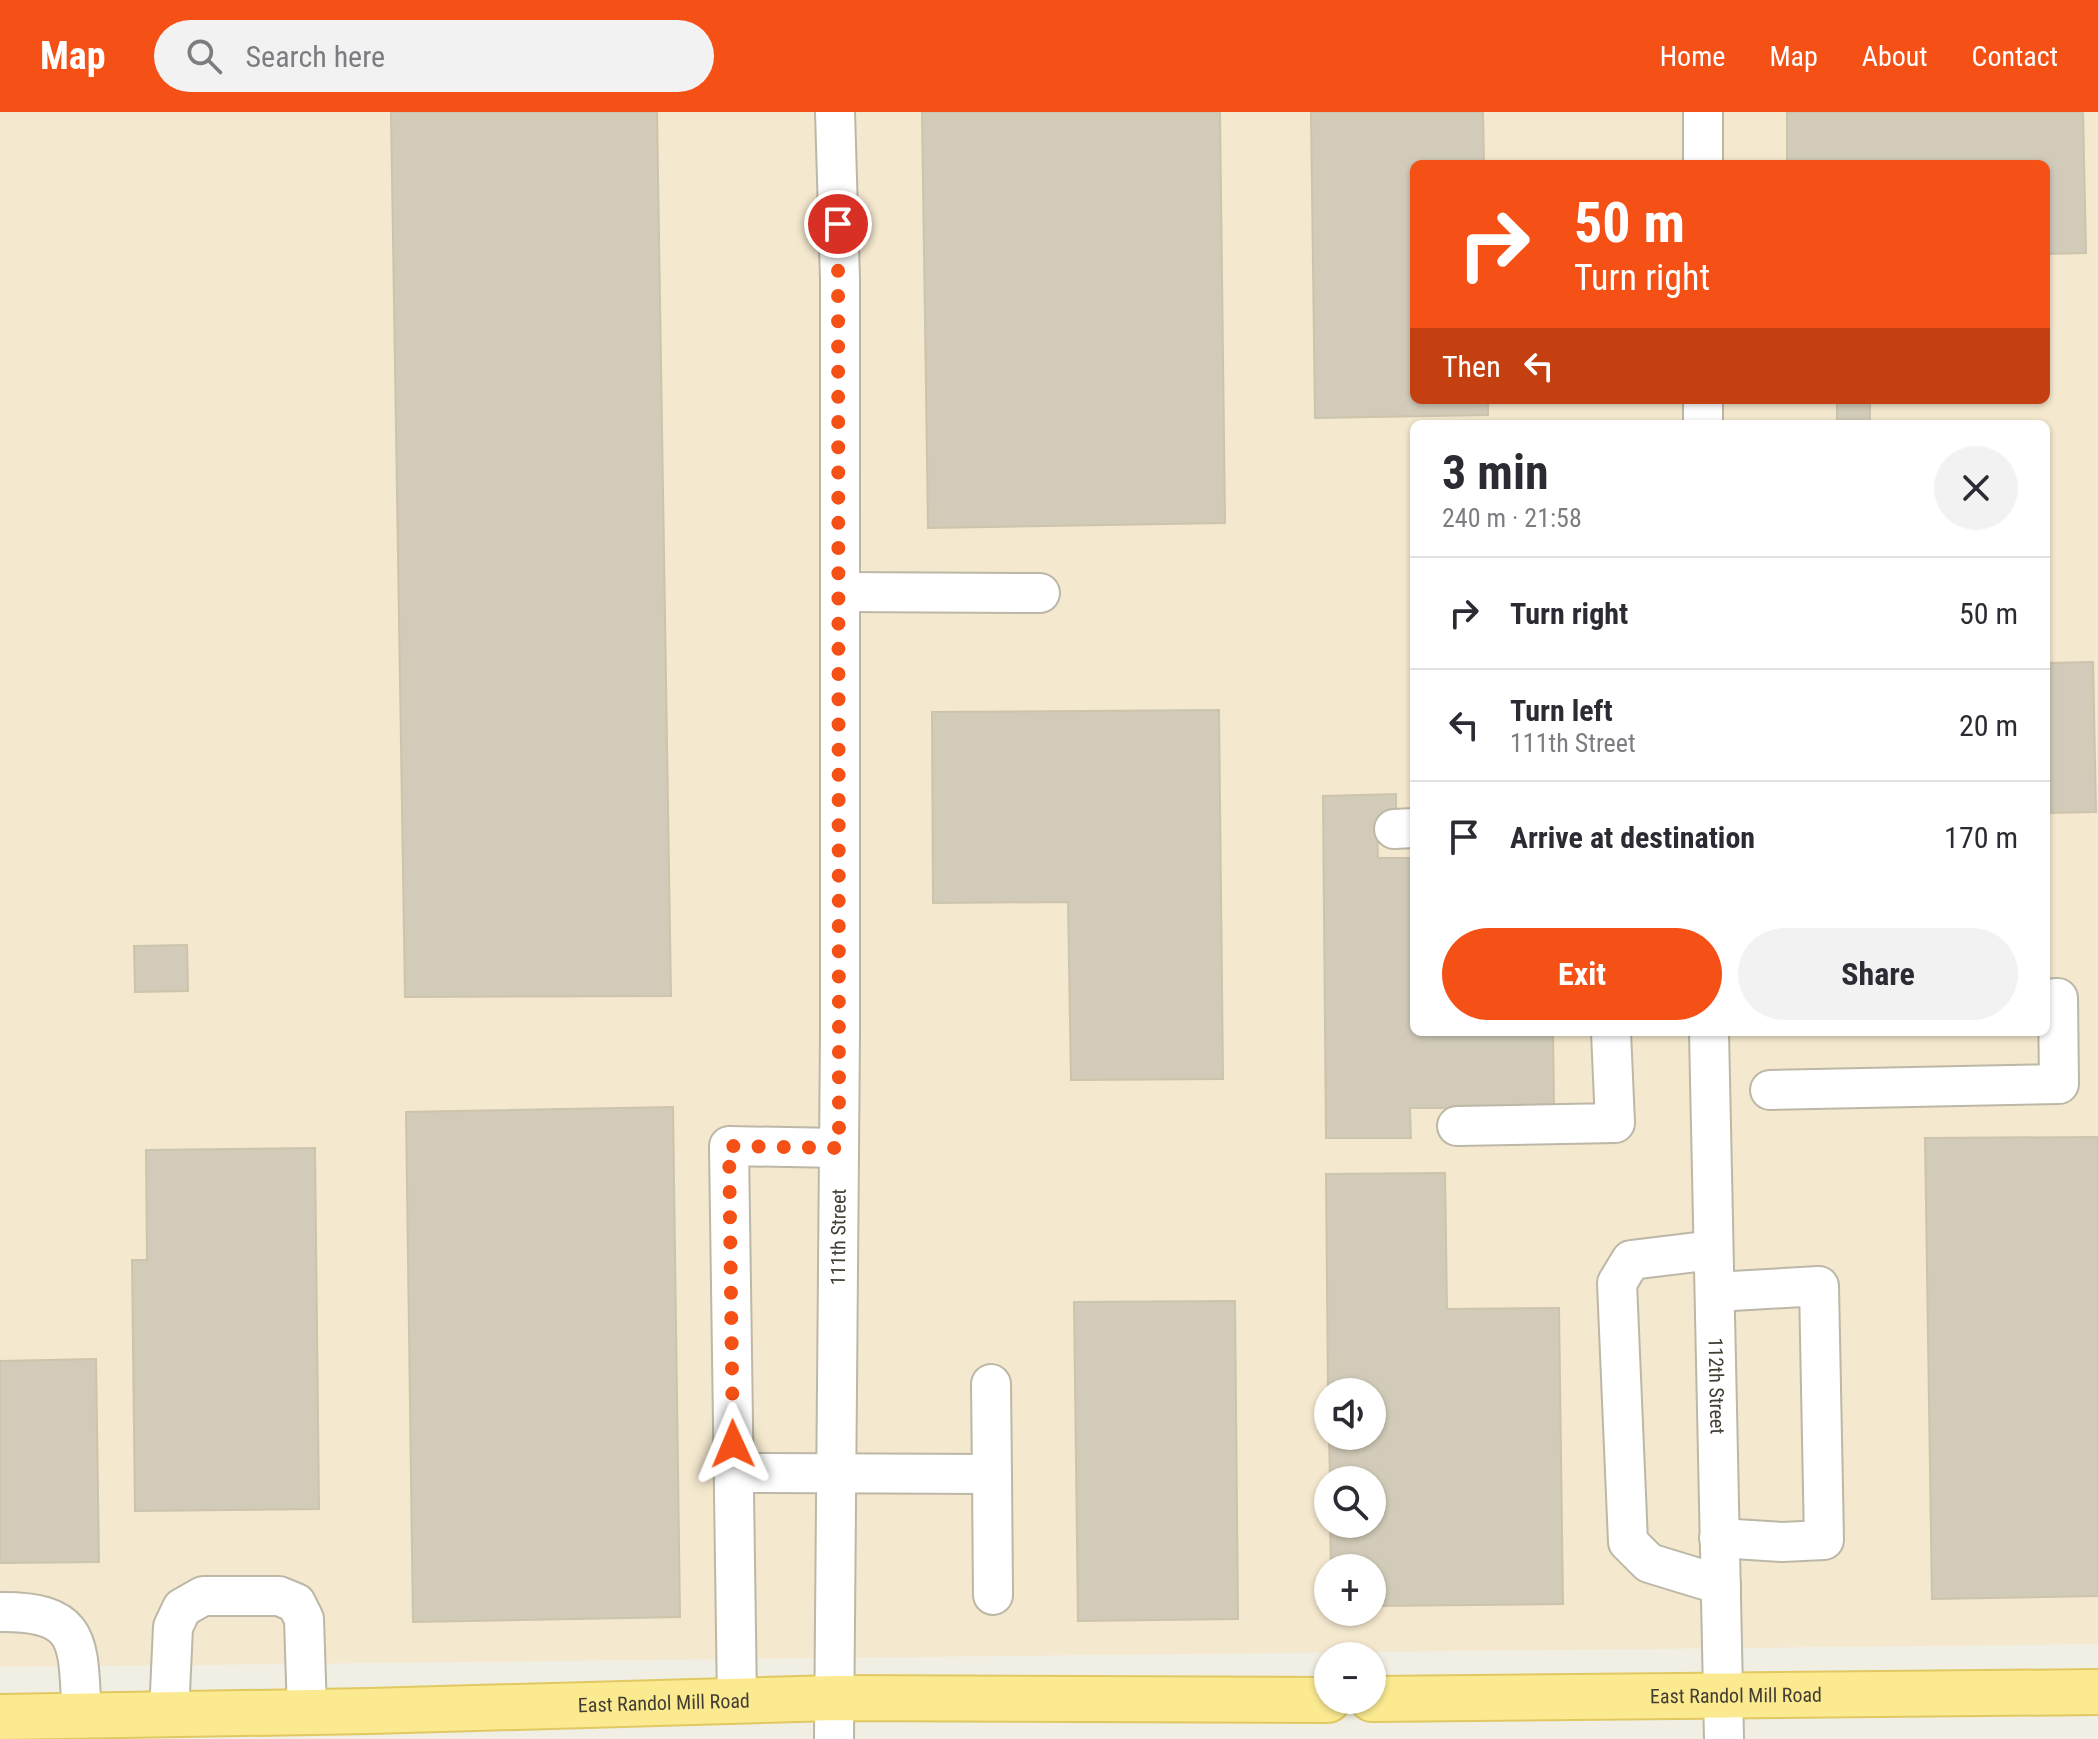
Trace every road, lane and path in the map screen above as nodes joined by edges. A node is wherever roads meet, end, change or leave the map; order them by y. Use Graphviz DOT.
graph roads {
  1 [pos="835,112"];
  2 [pos="1703,112"];
  3 [pos="1703,160"];
  4 [pos="840,592"];
  5 [pos="1040,593"];
  6 [pos="2050,999"];
  7 [pos="1611,1036"];
  8 [pos="1709,1036"];
  9 [pos="1770,1090"];
  10 [pos="1457,1126"];
  11 [pos="839,1148"];
  12 [pos="1713,1250"];
  13 [pos="1715,1292"];
  14 [pos="991,1384"];
  15 [pos="837,1472"];
  16 [pos="734,1473"];
  17 [pos="992,1474"];
  18 [pos="1719,1538"];
  19 [pos="1721,1585"];
  20 [pos="993,1595"];
  21 [pos="0,1612"];
  22 [pos="2098,1692"];
  23 [pos="1386,1700"];
  24 [pos="737,1701"];
  25 [pos="1314,1701"];
  26 [pos="307,1712"];
  27 [pos="169,1714"];
  28 [pos="82,1716"];
  29 [pos="0,1717"];
  30 [pos="1723,1718"];
  31 [pos="834,1719"];
  1 -- 4 [label="street, 111th Street"];
  2 -- 3 [label="street"];
  4 -- 5 [label="street"];
  4 -- 11 [label="street, 111th Street"];
  6 -- 9 [label="street"];
  7 -- 10 [label="street"];
  8 -- 12 [label="street, 112th Street"];
  11 -- 15 [label="street, 111th Street"];
  11 -- 16 [label="street"];
  12 -- 13 [label="street, 112th Street"];
  12 -- 19 [label="street"];
  13 -- 18 [label="street, 112th Street"];
  13 -- 18 [label="street"];
  14 -- 17 [label="street"];
  15 -- 16 [label="street"];
  15 -- 17 [label="street"];
  15 -- 31 [label="street, 111th Street"];
  16 -- 24 [label="street"];
  17 -- 20 [label="street"];
  18 -- 19 [label="street, 112th Street"];
  19 -- 30 [label="street, 112th Street"];
  21 -- 28 [label="street"];
  22 -- 30 [label="main road, East Randol Mill Road"];
  23 -- 30 [label="main road, East Randol Mill Road"];
  24 -- 26 [label="main road, East Randol Mill Road"];
  24 -- 31 [label="main road, East Randol Mill Road"];
  25 -- 31 [label="main road, East Randol Mill Road"];
  26 -- 27 [label="main road, East Randol Mill Road"];
  26 -- 27 [label="street"];
  27 -- 28 [label="main road, East Randol Mill Road"];
  28 -- 29 [label="main road, East Randol Mill Road"];
}
